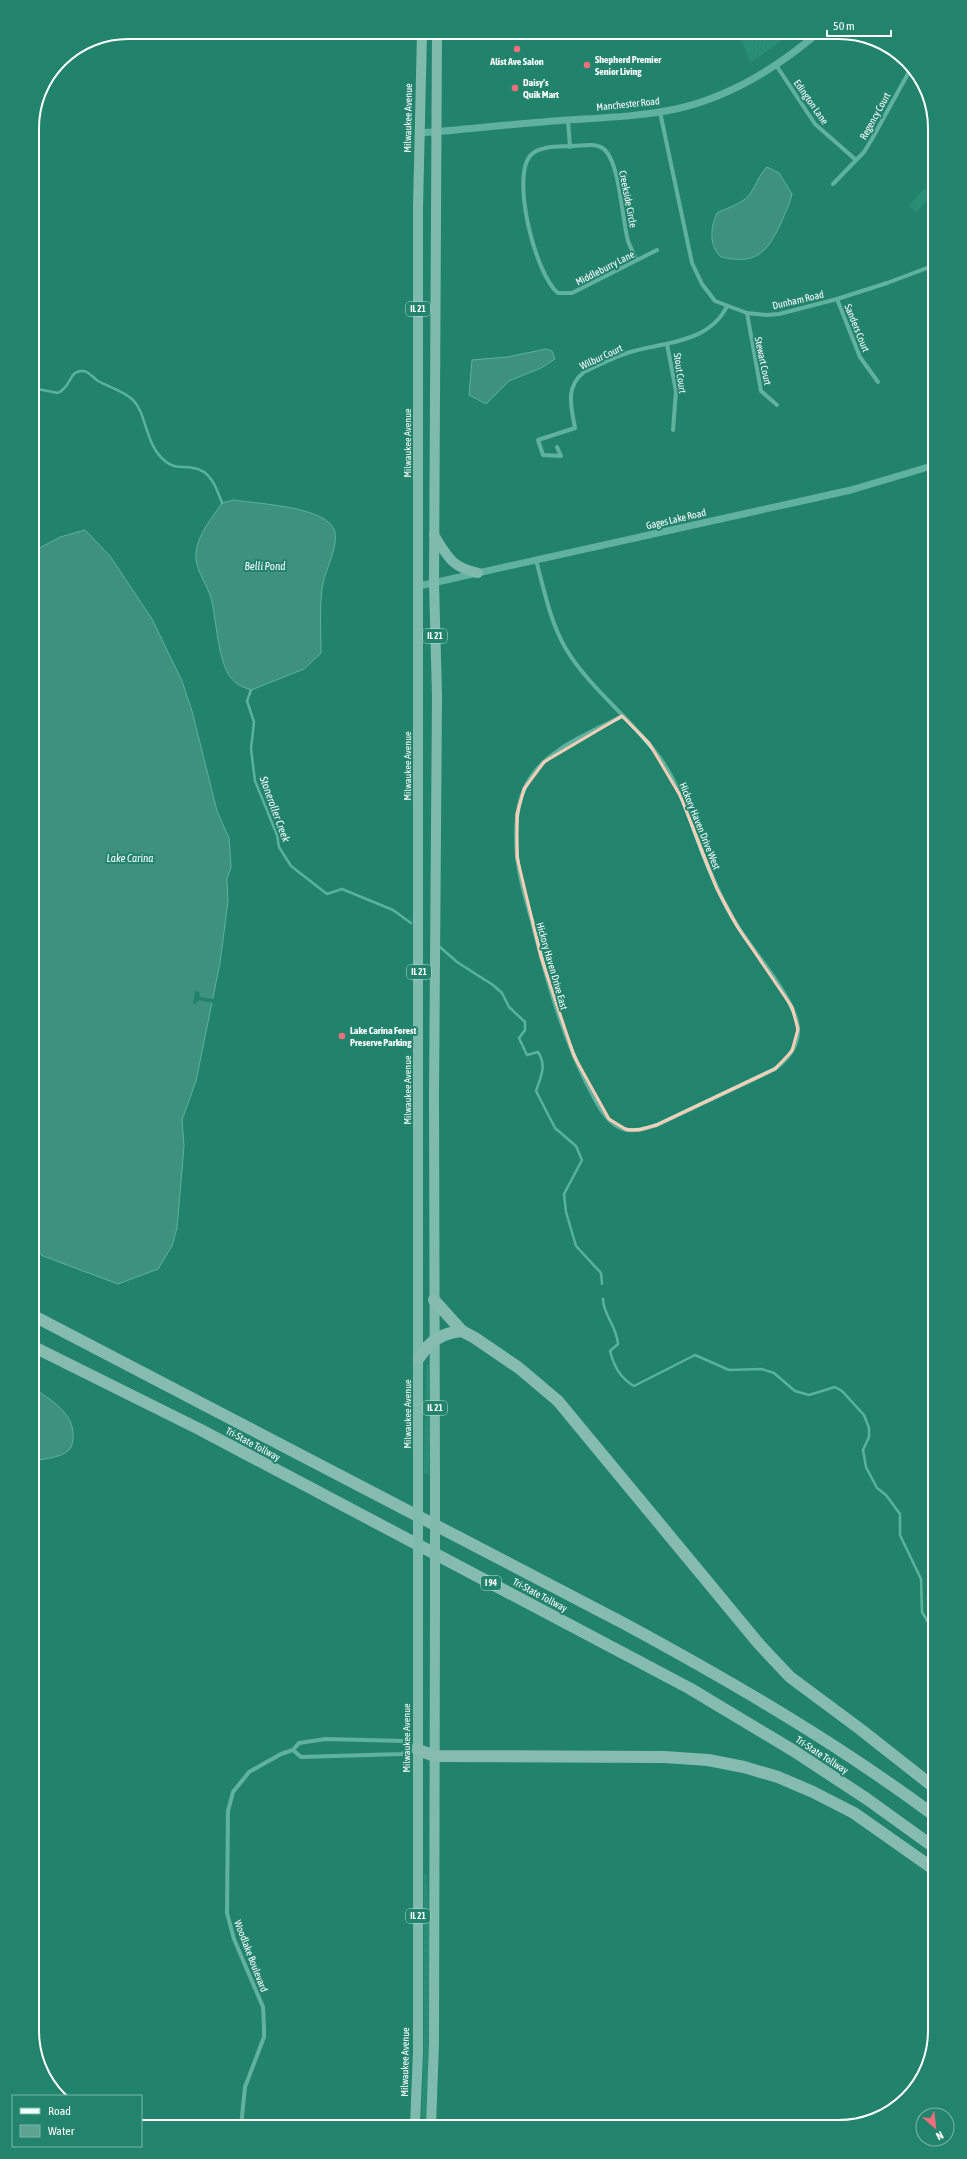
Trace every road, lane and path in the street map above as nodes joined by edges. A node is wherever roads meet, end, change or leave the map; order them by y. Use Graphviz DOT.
graph roads {
  1 [pos="422,39"];
  2 [pos="437,39"];
  3 [pos="810,39"];
  4 [pos="776,65"];
  5 [pos="909,72"];
  6 [pos="660,112"];
  7 [pos="568,120"];
  8 [pos="436,132"];
  9 [pos="420,134"];
  10 [pos="570,147"];
  11 [pos="856,160"];
  12 [pos="833,184"];
  13 [pos="657,250"];
  14 [pos="637,260"];
  15 [pos="928,268"];
  16 [pos="558,293"];
  17 [pos="837,299"];
  18 [pos="727,306"];
  19 [pos="747,313"];
  20 [pos="667,344"];
  21 [pos="878,382"];
  22 [pos="777,405"];
  23 [pos="673,430"];
  24 [pos="557,447"];
  25 [pos="928,467"];
  26 [pos="434,535"];
  27 [pos="536,560"];
  28 [pos="478,573"];
  29 [pos="434,583"];
  30 [pos="419,586"];
  31 [pos="622,716"];
  32 [pos="738,1085"];
  33 [pos="434,1300"];
  34 [pos="39,1319"];
  35 [pos="462,1331"];
  36 [pos="435,1338"];
  37 [pos="39,1349"];
  38 [pos="419,1358"];
  39 [pos="293,1750"];
  40 [pos="418,1750"];
  41 [pos="435,1756"];
  42 [pos="928,1782"];
  43 [pos="928,1811"];
  44 [pos="928,1843"];
  45 [pos="928,1865"];
  46 [pos="242,2120"];
  47 [pos="415,2120"];
  48 [pos="431,2120"];
  1 -- 9 [label="main road, Milwaukee Avenue / IL 21"];
  2 -- 8 [label="main road, IL 21"];
  3 -- 4 [label="street, Manchester Road"];
  4 -- 6 [label="street, Manchester Road"];
  4 -- 11 [label="street, Edington Lane"];
  5 -- 11 [label="street, Regency Court"];
  6 -- 7 [label="street, Manchester Road"];
  6 -- 18 [label="street, Dunham Road"];
  7 -- 8 [label="street, Manchester Road"];
  7 -- 10 [label="street"];
  8 -- 9 [label="street, Manchester Road"];
  8 -- 26 [label="main road, IL 21"];
  9 -- 30 [label="main road, Milwaukee Avenue / IL 21"];
  10 -- 14 [label="street, Creekside Circle"];
  10 -- 16 [label="street, Creekside Circle"];
  11 -- 12 [label="street, Regency Court"];
  13 -- 14 [label="street, Middleburry Lane"];
  14 -- 16 [label="street, Middleburry Lane"];
  15 -- 17 [label="street, Dunham Road"];
  17 -- 19 [label="street, Dunham Road"];
  17 -- 21 [label="street, Sanders Court"];
  18 -- 19 [label="street, Dunham Road"];
  18 -- 20 [label="street, Wilbur Court"];
  19 -- 22 [label="street, Stewart Court"];
  20 -- 23 [label="street, Stout Court"];
  20 -- 24 [label="street, Wilbur Court"];
  25 -- 27 [label="street, Gages Lake Road"];
  26 -- 28 [label="main road"];
  26 -- 29 [label="main road, IL 21"];
  27 -- 28 [label="street, Gages Lake Road"];
  27 -- 31 [label="street, Hickory Haven Drive West"];
  28 -- 29 [label="street, Gages Lake Road"];
  29 -- 30 [label="street, Gages Lake Road"];
  29 -- 33 [label="main road, IL 21"];
  30 -- 38 [label="main road, Milwaukee Avenue / IL 21"];
  31 -- 32 [label="street, Hickory Haven Drive West"];
  31 -- 32 [label="street, Hickory Haven Drive East"];
  33 -- 35 [label="highway"];
  33 -- 36 [label="main road, IL 21"];
  34 -- 43 [label="highway, Tri-State Tollway / I 94"];
  35 -- 36 [label="highway"];
  35 -- 42 [label="highway"];
  36 -- 38 [label="highway"];
  36 -- 41 [label="main road, IL 21, bridge"];
  37 -- 44 [label="highway, Tri-State Tollway / I 94"];
  38 -- 40 [label="main road, Milwaukee Avenue / IL 21, bridge"];
  39 -- 40 [label="street"];
  39 -- 40 [label="street, Woodlake Boulevard"];
  39 -- 46 [label="street, Woodlake Boulevard"];
  40 -- 41 [label="highway"];
  40 -- 47 [label="main road, Milwaukee Avenue / IL 21"];
  41 -- 45 [label="highway"];
  41 -- 48 [label="main road, IL 21"];
}
